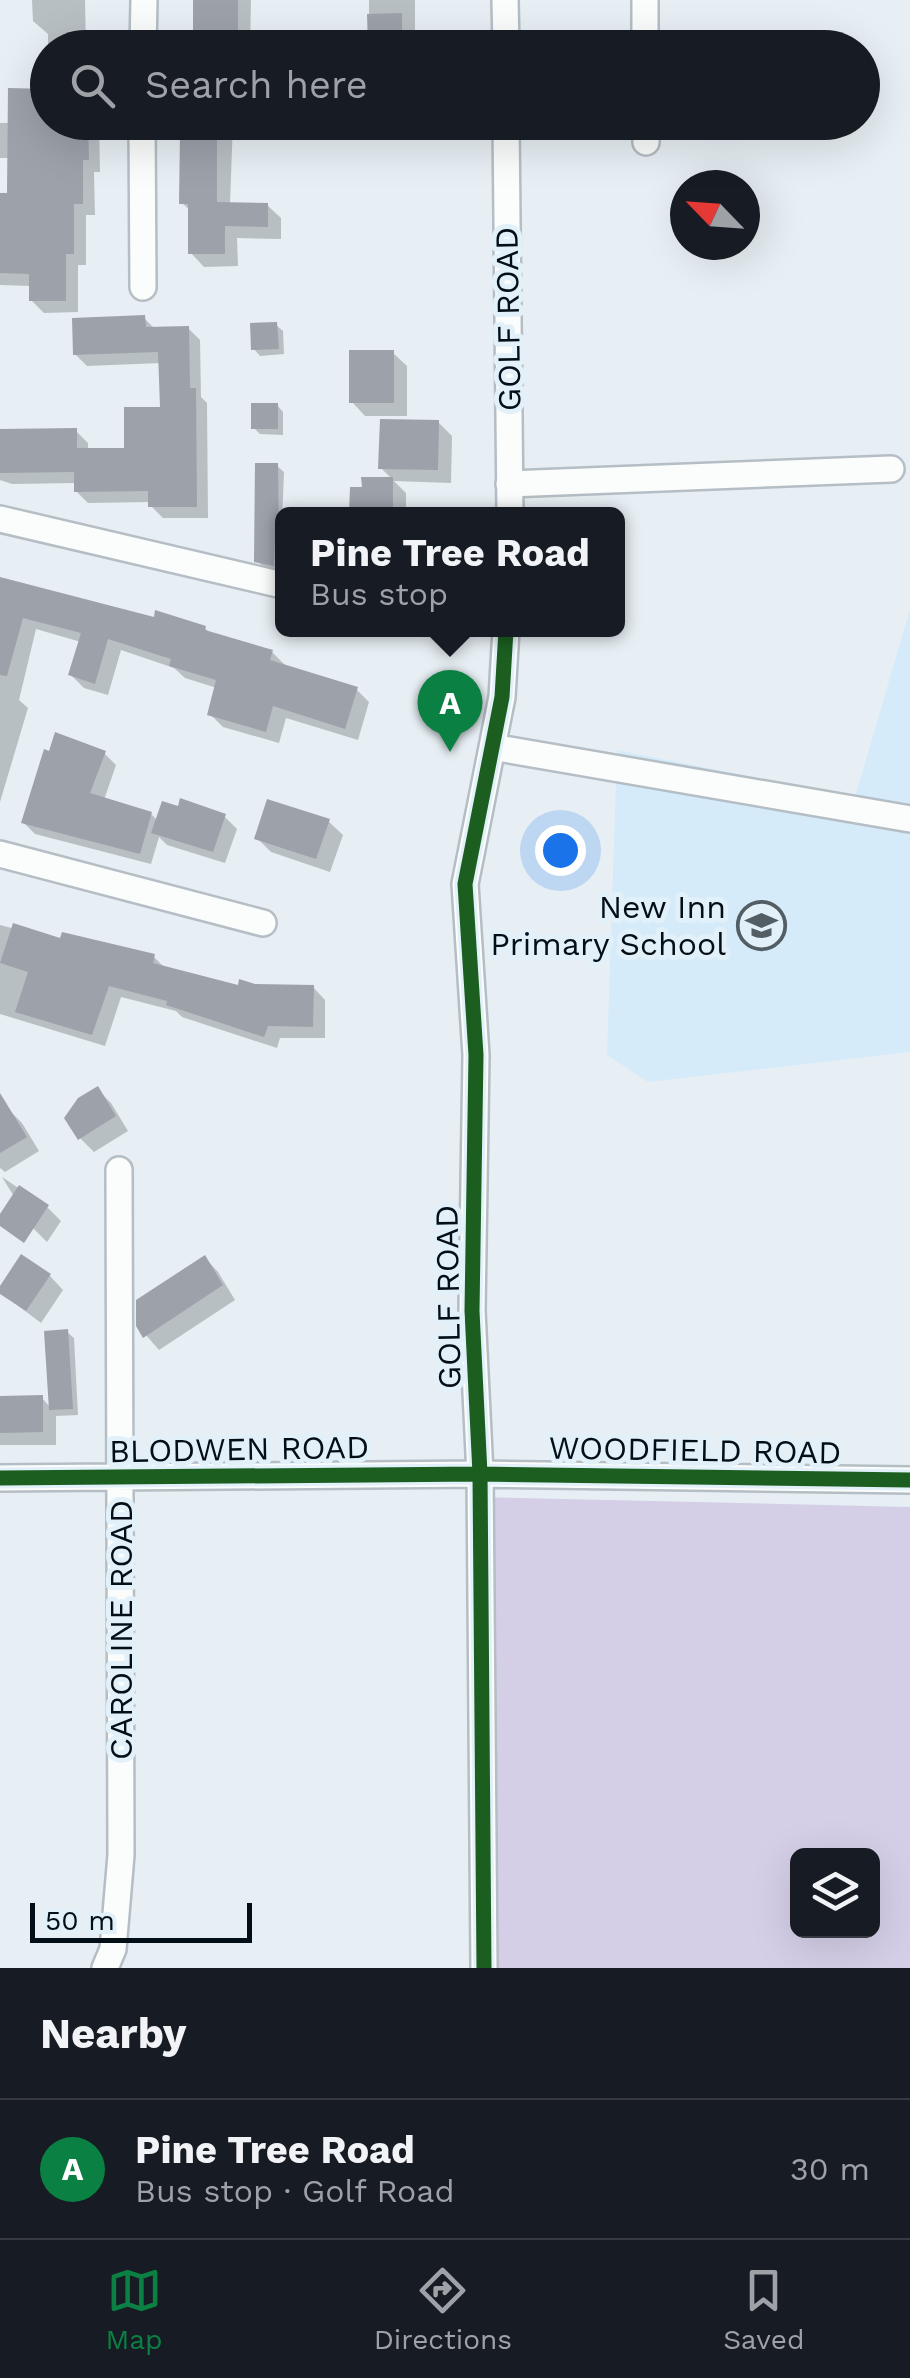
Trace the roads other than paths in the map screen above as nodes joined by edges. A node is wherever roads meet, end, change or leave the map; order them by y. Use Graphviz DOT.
graph roads {
  1 [pos="144,0"];
  2 [pos="506,0"];
  3 [pos="645,0"];
  4 [pos="143,30"];
  5 [pos="506,30"];
  6 [pos="645,30"];
  7 [pos="142,140"];
  8 [pos="506,140"];
  9 [pos="143,287"];
  10 [pos="891,469"];
  11 [pos="509,484"];
  12 [pos="510,507"];
  13 [pos="0,519"];
  14 [pos="275,583"];
  15 [pos="506,637"];
  16 [pos="492,747"];
  17 [pos="910,820"];
  18 [pos="0,854"];
  19 [pos="263,923"];
  20 [pos="118,1170"];
  21 [pos="480,1474"];
  22 [pos="0,1478"];
  23 [pos="121,1478"];
  24 [pos="910,1480"];
  25 [pos="104,1968"];
  26 [pos="484,1968"];
  1 -- 4 [label="street"];
  2 -- 5 [label="street"];
  3 -- 6 [label="street"];
  7 -- 9 [label="street"];
  8 -- 11 [label="street, GOLF ROAD"];
  10 -- 11 [label="street"];
  11 -- 12 [label="street, GOLF ROAD"];
  13 -- 14 [label="street"];
  15 -- 16 [label="street, GOLF ROAD"];
  16 -- 17 [label="street"];
  16 -- 21 [label="street, GOLF ROAD"];
  18 -- 19 [label="street"];
  20 -- 23 [label="street, CAROLINE ROAD"];
  21 -- 23 [label="street, BLODWEN ROAD"];
  21 -- 24 [label="street, WOODFIELD ROAD"];
  21 -- 26 [label="street, GOLF ROAD"];
  22 -- 23 [label="street, BLODWEN ROAD"];
  23 -- 25 [label="street, CAROLINE ROAD"];
}
